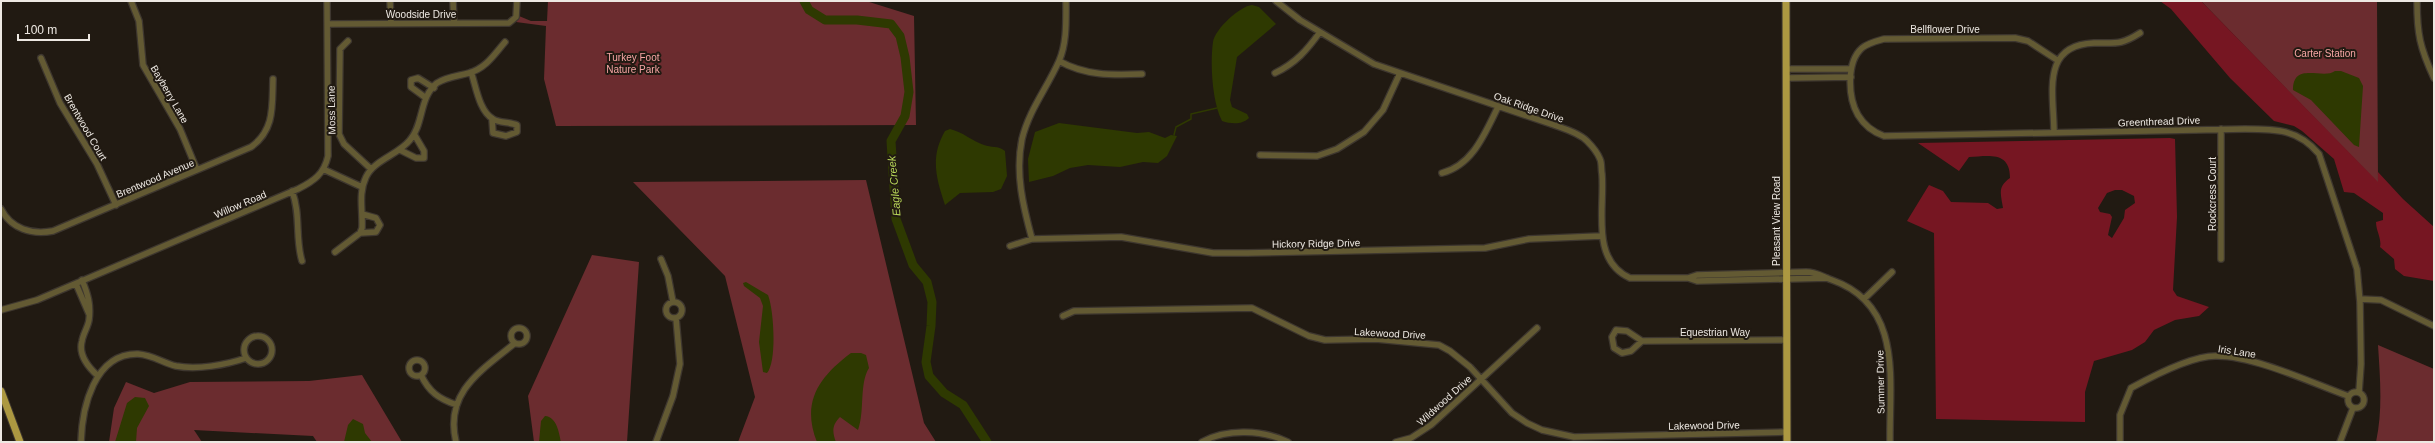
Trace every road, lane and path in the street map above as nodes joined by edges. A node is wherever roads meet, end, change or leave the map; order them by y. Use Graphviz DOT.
graph roads {
  1 [pos="131,1"];
  2 [pos="327,1"];
  3 [pos="390,1"];
  4 [pos="453,1"];
  5 [pos="517,1"];
  6 [pos="1066,1"];
  7 [pos="1276,1"];
  8 [pos="1786,1"];
  9 [pos="2417,1"];
  10 [pos="391,23"];
  11 [pos="454,23"];
  12 [pos="328,24"];
  13 [pos="1320,32"];
  14 [pos="2140,32"];
  15 [pos="348,41"];
  16 [pos="505,42"];
  17 [pos="41,58"];
  18 [pos="2057,60"];
  19 [pos="1059,61"];
  20 [pos="1787,69"];
  21 [pos="1851,69"];
  22 [pos="472,72"];
  23 [pos="1275,73"];
  24 [pos="1400,73"];
  25 [pos="1142,74"];
  26 [pos="1850,77"];
  27 [pos="1787,78"];
  28 [pos="2434,78"];
  29 [pos="273,79"];
  30 [pos="434,88"];
  31 [pos="426,98"];
  32 [pos="1498,106"];
  33 [pos="492,119"];
  34 [pos="2220,129"];
  35 [pos="2054,133"];
  36 [pos="414,134"];
  37 [pos="400,150"];
  38 [pos="1260,155"];
  39 [pos="324,169"];
  40 [pos="371,169"];
  41 [pos="197,170"];
  42 [pos="1442,173"];
  43 [pos="362,187"];
  44 [pos="292,192"];
  45 [pos="116,205"];
  46 [pos="1,209"];
  47 [pos="362,214"];
  48 [pos="360,233"];
  49 [pos="1601,236"];
  50 [pos="1032,239"];
  51 [pos="1010,246"];
  52 [pos="335,252"];
  53 [pos="661,259"];
  54 [pos="2221,259"];
  55 [pos="302,262"];
  56 [pos="1892,272"];
  57 [pos="1786,275"];
  58 [pos="82,280"];
  59 [pos="76,284"];
  60 [pos="1864,299"];
  61 [pos="2360,299"];
  62 [pos="672,302"];
  63 [pos="1,310"];
  64 [pos="89,314"];
  65 [pos="1063,316"];
  66 [pos="676,318"];
  67 [pos="2434,326"];
  68 [pos="1537,328"];
  69 [pos="1787,340"];
  70 [pos="1642,341"];
  71 [pos="515,343"];
  72 [pos="246,358"];
  73 [pos="421,375"];
  74 [pos="98,376"];
  75 [pos="1481,379"];
  76 [pos="1,391"];
  77 [pos="2358,392"];
  78 [pos="2348,396"];
  79 [pos="456,405"];
  80 [pos="2353,408"];
  81 [pos="1786,432"];
  82 [pos="20,442"];
  83 [pos="81,442"];
  84 [pos="456,442"];
  85 [pos="656,442"];
  86 [pos="1202,442"];
  87 [pos="1288,442"];
  88 [pos="1396,442"];
  89 [pos="1787,442"];
  90 [pos="1890,442"];
  91 [pos="2120,442"];
  92 [pos="2340,442"];
  1 -- 41 [label="street, Bayberry Lane"];
  2 -- 12 [label="street"];
  3 -- 10 [label="street"];
  4 -- 11 [label="street"];
  5 -- 11 [label="street, Woodside Drive"];
  6 -- 19 [label="street"];
  7 -- 13 [label="street, Oak Ridge Drive"];
  8 -- 20 [label="main road, Pleasant View Road"];
  9 -- 28 [label="street"];
  10 -- 11 [label="street, Woodside Drive"];
  10 -- 12 [label="street, Woodside Drive"];
  12 -- 39 [label="street"];
  13 -- 23 [label="street"];
  13 -- 24 [label="street, Oak Ridge Drive"];
  14 -- 18 [label="street"];
  15 -- 40 [label="street, Moss Lane"];
  16 -- 22 [label="street"];
  17 -- 45 [label="street, Brentwood Court"];
  18 -- 21 [label="street, Bellflower Drive"];
  18 -- 35 [label="street"];
  19 -- 25 [label="street"];
  19 -- 50 [label="street"];
  20 -- 21 [label="street"];
  20 -- 27 [label="main road, Pleasant View Road"];
  21 -- 26 [label="street, Bellflower Drive"];
  22 -- 30 [label="street"];
  22 -- 33 [label="street"];
  24 -- 32 [label="street, Oak Ridge Drive"];
  24 -- 38 [label="street"];
  26 -- 27 [label="street"];
  26 -- 35 [label="street, Greenthread Drive"];
  27 -- 57 [label="main road, Pleasant View Road"];
  29 -- 41 [label="street, Brentwood Avenue"];
  30 -- 31 [label="street"];
  30 -- 31 [label="street"];
  31 -- 36 [label="street"];
  32 -- 42 [label="street"];
  32 -- 49 [label="street, Oak Ridge Drive"];
  33 -- 33 [label="street"];
  34 -- 35 [label="street, Greenthread Drive"];
  34 -- 54 [label="street, Rockcress Court"];
  34 -- 61 [label="street, Greenthread Drive"];
  36 -- 37 [label="street"];
  36 -- 37 [label="street"];
  37 -- 40 [label="street"];
  39 -- 43 [label="street"];
  39 -- 44 [label="street, Willow Road"];
  40 -- 43 [label="street"];
  41 -- 45 [label="street, Brentwood Avenue"];
  43 -- 47 [label="street"];
  44 -- 55 [label="street"];
  44 -- 58 [label="street, Willow Road"];
  45 -- 46 [label="street, Brentwood Avenue"];
  47 -- 48 [label="street"];
  47 -- 48 [label="street"];
  48 -- 52 [label="street"];
  49 -- 50 [label="street, Hickory Ridge Drive"];
  49 -- 57 [label="street, Oak Ridge Drive"];
  50 -- 51 [label="street, Hickory Ridge Drive"];
  53 -- 62 [label="street"];
  56 -- 60 [label="street"];
  57 -- 60 [label="street, Summer Drive"];
  57 -- 69 [label="main road, Pleasant View Road"];
  58 -- 59 [label="street, Willow Road"];
  58 -- 64 [label="street"];
  59 -- 63 [label="street, Willow Road"];
  59 -- 64 [label="street"];
  60 -- 90 [label="street, Summer Drive"];
  61 -- 67 [label="street"];
  61 -- 77 [label="street, Greenthread Drive"];
  62 -- 66 [label="street"];
  62 -- 66 [label="street"];
  64 -- 74 [label="street"];
  65 -- 75 [label="street, Lakewood Drive"];
  66 -- 85 [label="street"];
  68 -- 75 [label="street, Wildwood Drive"];
  69 -- 70 [label="street, Equestrian Way"];
  69 -- 81 [label="main road, Pleasant View Road"];
  70 -- 70 [label="street"];
  71 -- 79 [label="street"];
  72 -- 72 [label="street"];
  72 -- 74 [label="street"];
  73 -- 79 [label="street"];
  74 -- 83 [label="street"];
  75 -- 81 [label="street, Lakewood Drive"];
  75 -- 88 [label="street, Wildwood Drive"];
  76 -- 82 [label="main road"];
  77 -- 78 [label="street"];
  77 -- 80 [label="street"];
  78 -- 80 [label="street"];
  78 -- 91 [label="street, Iris Lane"];
  79 -- 84 [label="street"];
  80 -- 92 [label="street"];
  81 -- 89 [label="main road, Pleasant View Road"];
  86 -- 87 [label="street"];
}
